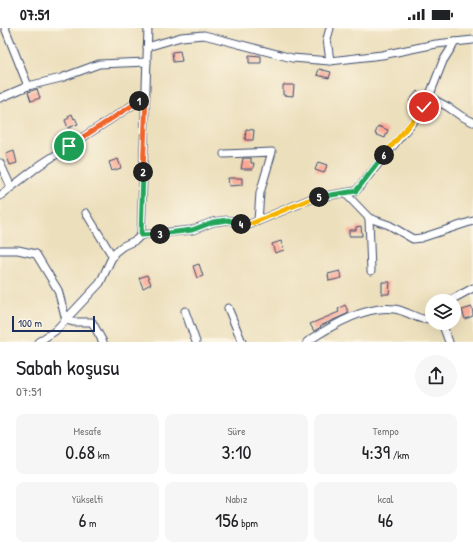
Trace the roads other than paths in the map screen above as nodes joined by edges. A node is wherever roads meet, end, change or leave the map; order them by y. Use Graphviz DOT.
graph roads {
  1 [pos="5,28"];
  2 [pos="148,28"];
  3 [pos="330,28"];
  4 [pos="473,40"];
  5 [pos="455,42"];
  6 [pos="147,47"];
  7 [pos="330,61"];
  8 [pos="147,62"];
  9 [pos="28,86"];
  10 [pos="146,97"];
  11 [pos="429,97"];
  12 [pos="0,98"];
  13 [pos="473,122"];
  14 [pos="224,154"];
  15 [pos="0,163"];
  16 [pos="12,187"];
  17 [pos="345,193"];
  18 [pos="0,196"];
  19 [pos="86,213"];
  20 [pos="369,218"];
  21 [pos="258,221"];
  22 [pos="473,221"];
  23 [pos="141,235"];
  24 [pos="0,250"];
  25 [pos="113,257"];
  26 [pos="372,271"];
  27 [pos="473,288"];
  28 [pos="461,294"];
  29 [pos="228,308"];
  30 [pos="184,311"];
  31 [pos="425,319"];
  32 [pos="66,320"];
  33 [pos="445,330"];
  34 [pos="38,342"];
  35 [pos="103,342"];
  36 [pos="196,342"];
  37 [pos="242,342"];
  38 [pos="307,342"];
  39 [pos="449,342"];
  1 -- 9 [label="street"];
  2 -- 6 [label="street"];
  3 -- 7 [label="street"];
  4 -- 5 [label="street"];
  5 -- 7 [label="street"];
  5 -- 11 [label="street"];
  6 -- 7 [label="street"];
  6 -- 8 [label="street"];
  8 -- 9 [label="street"];
  8 -- 10 [label="street"];
  9 -- 12 [label="street"];
  10 -- 16 [label="street"];
  10 -- 23 [label="street"];
  11 -- 13 [label="street"];
  11 -- 17 [label="street"];
  14 -- 21 [label="street"];
  15 -- 16 [label="street"];
  16 -- 18 [label="street"];
  17 -- 20 [label="street"];
  17 -- 21 [label="street"];
  19 -- 25 [label="street"];
  20 -- 22 [label="street"];
  20 -- 26 [label="street"];
  21 -- 23 [label="street"];
  23 -- 25 [label="street"];
  24 -- 32 [label="street"];
  25 -- 32 [label="street"];
  27 -- 28 [label="street"];
  29 -- 37 [label="street"];
  30 -- 36 [label="street"];
  31 -- 38 [label="street"];
  32 -- 34 [label="street"];
  32 -- 35 [label="street"];
  33 -- 39 [label="street"];
}
